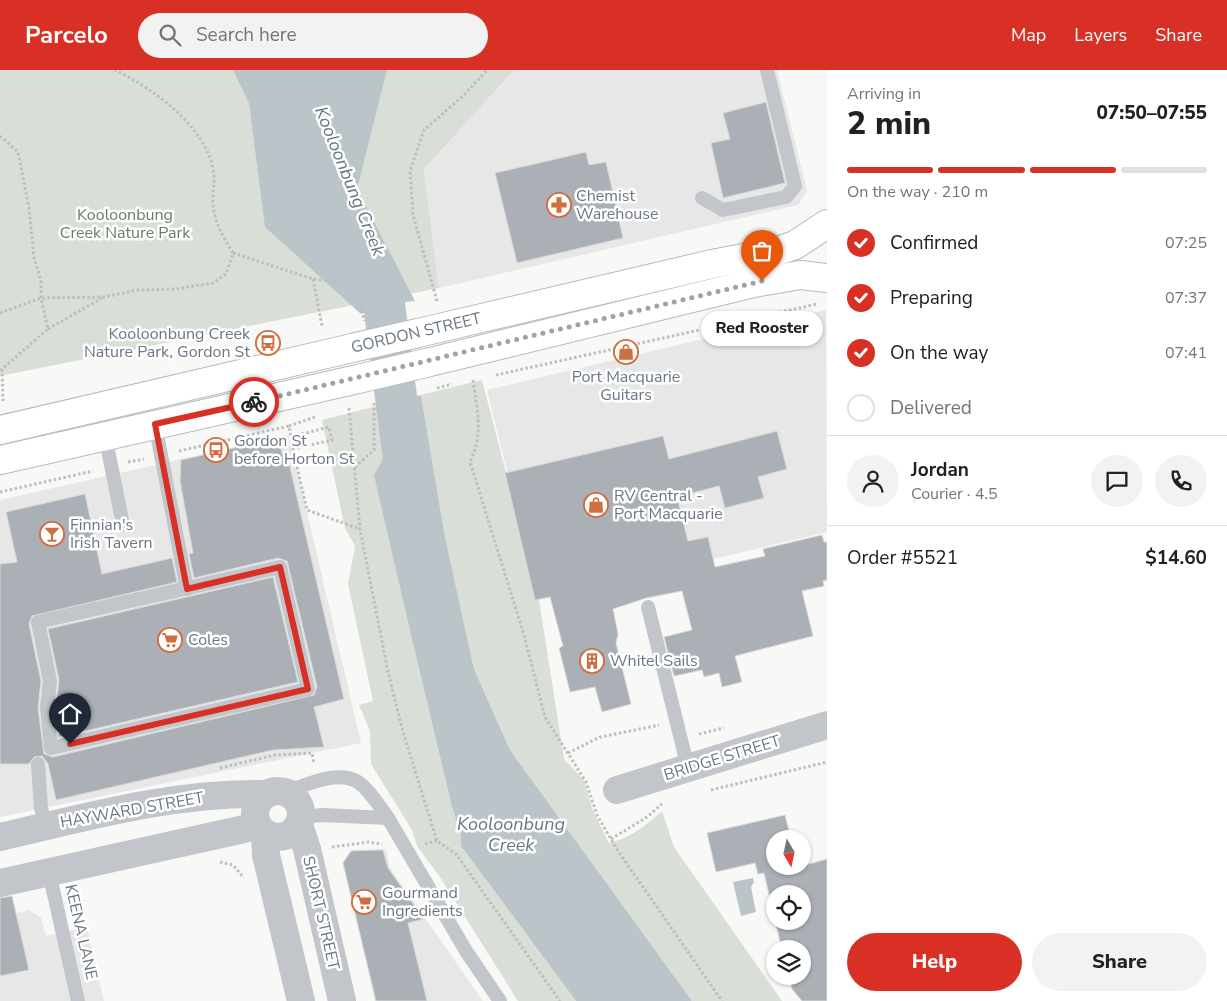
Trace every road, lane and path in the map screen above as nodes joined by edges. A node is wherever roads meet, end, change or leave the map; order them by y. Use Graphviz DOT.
graph roads {
  1 [pos="115,70"];
  2 [pos="487,70"];
  3 [pos="767,70"];
  4 [pos="0,136"];
  5 [pos="702,198"];
  6 [pos="827,224"];
  7 [pos="827,238"];
  8 [pos="827,250"];
  9 [pos="233,252"];
  10 [pos="827,278"];
  11 [pos="313,279"];
  12 [pos="341,282"];
  13 [pos="104,297"];
  14 [pos="40,298"];
  15 [pos="437,300"];
  16 [pos="827,302"];
  17 [pos="0,314"];
  18 [pos="322,326"];
  19 [pos="48,329"];
  20 [pos="492,376"];
  21 [pos="482,378"];
  22 [pos="473,380"];
  23 [pos="466,381"];
  24 [pos="459,383"];
  25 [pos="452,384"];
  26 [pos="3,401"];
  27 [pos="349,408"];
  28 [pos="155,424"];
  29 [pos="0,430"];
  30 [pos="105,435"];
  31 [pos="160,455"];
  32 [pos="0,460"];
  33 [pos="112,466"];
  34 [pos="0,492"];
  35 [pos="123,525"];
  36 [pos="360,529"];
  37 [pos="187,589"];
  38 [pos="648,607"];
  39 [pos="676,721"];
  40 [pos="827,725"];
  41 [pos="312,753"];
  42 [pos="568,753"];
  43 [pos="827,762"];
  44 [pos="38,764"];
  45 [pos="315,766"];
  46 [pos="688,768"];
  47 [pos="617,790"];
  48 [pos="704,792"];
  49 [pos="275,793"];
  50 [pos="666,800"];
  51 [pos="388,818"];
  52 [pos="300,821"];
  53 [pos="46,826"];
  54 [pos="262,830"];
  55 [pos="0,837"];
  56 [pos="611,839"];
  57 [pos="331,841"];
  58 [pos="387,845"];
  59 [pos="214,861"];
  60 [pos="48,872"];
  61 [pos="246,879"];
  62 [pos="0,883"];
  63 [pos="78,1001"];
  64 [pos="301,1001"];
  65 [pos="342,1001"];
  66 [pos="500,1001"];
  67 [pos="560,1001"];
  68 [pos="722,1001"];
  1 -- 9 [label="path"];
  2 -- 15 [label="path"];
  3 -- 5 [label="lane"];
  4 -- 14 [label="path"];
  6 -- 29 [label="main road, GORDON STREET, bridge"];
  7 -- 8 [label="main road"];
  9 -- 11 [label="path"];
  9 -- 13 [label="path"];
  10 -- 28 [label="main road, GORDON STREET, bridge"];
  11 -- 12 [label="path"];
  11 -- 18 [label="path"];
  13 -- 14 [label="path"];
  13 -- 19 [label="path"];
  14 -- 17 [label="path"];
  14 -- 19 [label="path"];
  16 -- 20 [label="path"];
  19 -- 26 [label="path"];
  21 -- 22 [label="path"];
  22 -- 23 [label="path"];
  22 -- 42 [label="path"];
  24 -- 25 [label="path"];
  27 -- 36 [label="path"];
  28 -- 30 [label="main road, GORDON STREET"];
  28 -- 31 [label="lane"];
  30 -- 32 [label="main road, GORDON STREET"];
  30 -- 33 [label="lane"];
  31 -- 33 [label="path"];
  31 -- 36 [label="path"];
  31 -- 37 [label="lane"];
  33 -- 34 [label="path"];
  33 -- 35 [label="lane"];
  36 -- 67 [label="path"];
  37 -- 37 [label="lane"];
  38 -- 39 [label="lane"];
  39 -- 42 [label="path"];
  39 -- 46 [label="lane"];
  40 -- 46 [label="street, BRIDGE STREET"];
  41 -- 45 [label="path"];
  42 -- 56 [label="path"];
  43 -- 48 [label="path"];
  44 -- 53 [label="lane"];
  46 -- 47 [label="street, BRIDGE STREET"];
  49 -- 51 [label="lane, HAYWARD STREET"];
  49 -- 52 [label="street"];
  49 -- 53 [label="street, HAYWARD STREET"];
  49 -- 54 [label="street"];
  50 -- 56 [label="path"];
  51 -- 52 [label="lane"];
  51 -- 66 [label="lane, HAYWARD STREET"];
  52 -- 54 [label="street"];
  52 -- 65 [label="street, SHORT STREET"];
  53 -- 55 [label="street, HAYWARD STREET"];
  54 -- 60 [label="street"];
  54 -- 64 [label="street"];
  56 -- 68 [label="path"];
  57 -- 58 [label="path"];
  59 -- 61 [label="path"];
  60 -- 62 [label="street"];
  60 -- 63 [label="lane, KEENA LANE"];
}
